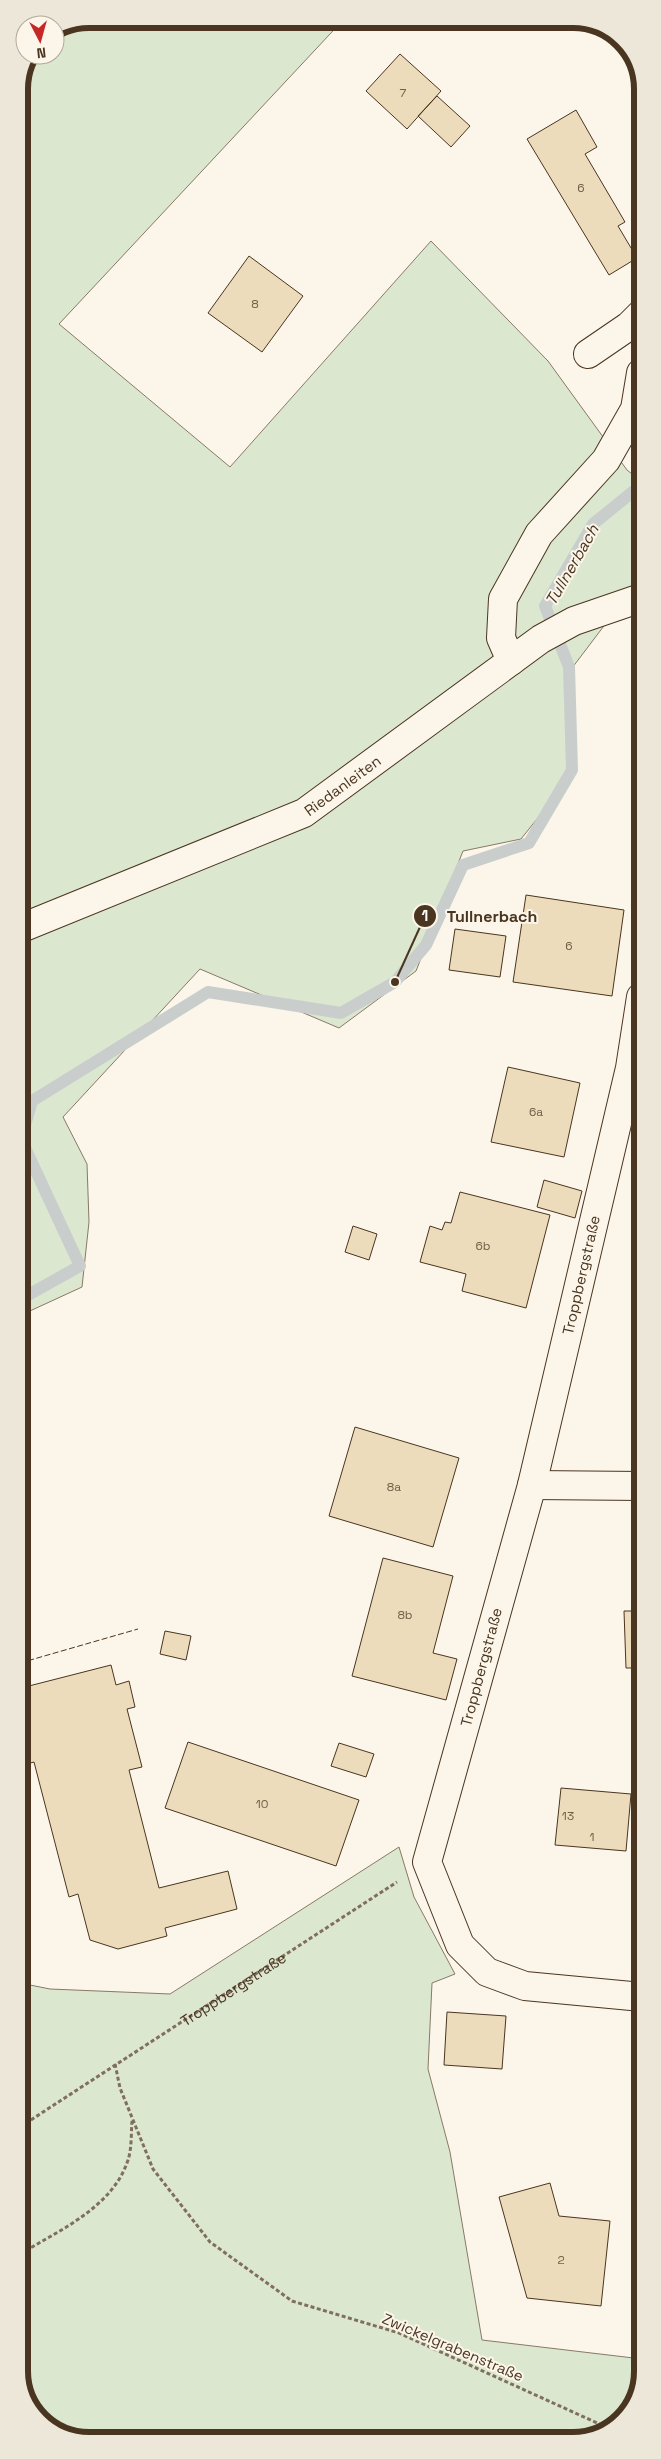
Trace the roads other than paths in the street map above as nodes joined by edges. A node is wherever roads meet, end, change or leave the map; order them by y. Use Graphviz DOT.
graph roads {
  1 [pos="634,324"];
  2 [pos="588,354"];
  3 [pos="634,412"];
  4 [pos="634,600"];
  5 [pos="511,661"];
  6 [pos="27,926"];
  7 [pos="634,1042"];
  8 [pos="532,1485"];
  9 [pos="634,1486"];
  10 [pos="634,1996"];
  1 -- 2 [label="street"];
  3 -- 5 [label="street"];
  4 -- 5 [label="street, Riedanleiten"];
  5 -- 6 [label="street, Riedanleiten"];
  7 -- 8 [label="street, Troppbergstraße"];
  8 -- 9 [label="street"];
  8 -- 10 [label="street, Troppbergstraße"];
}
